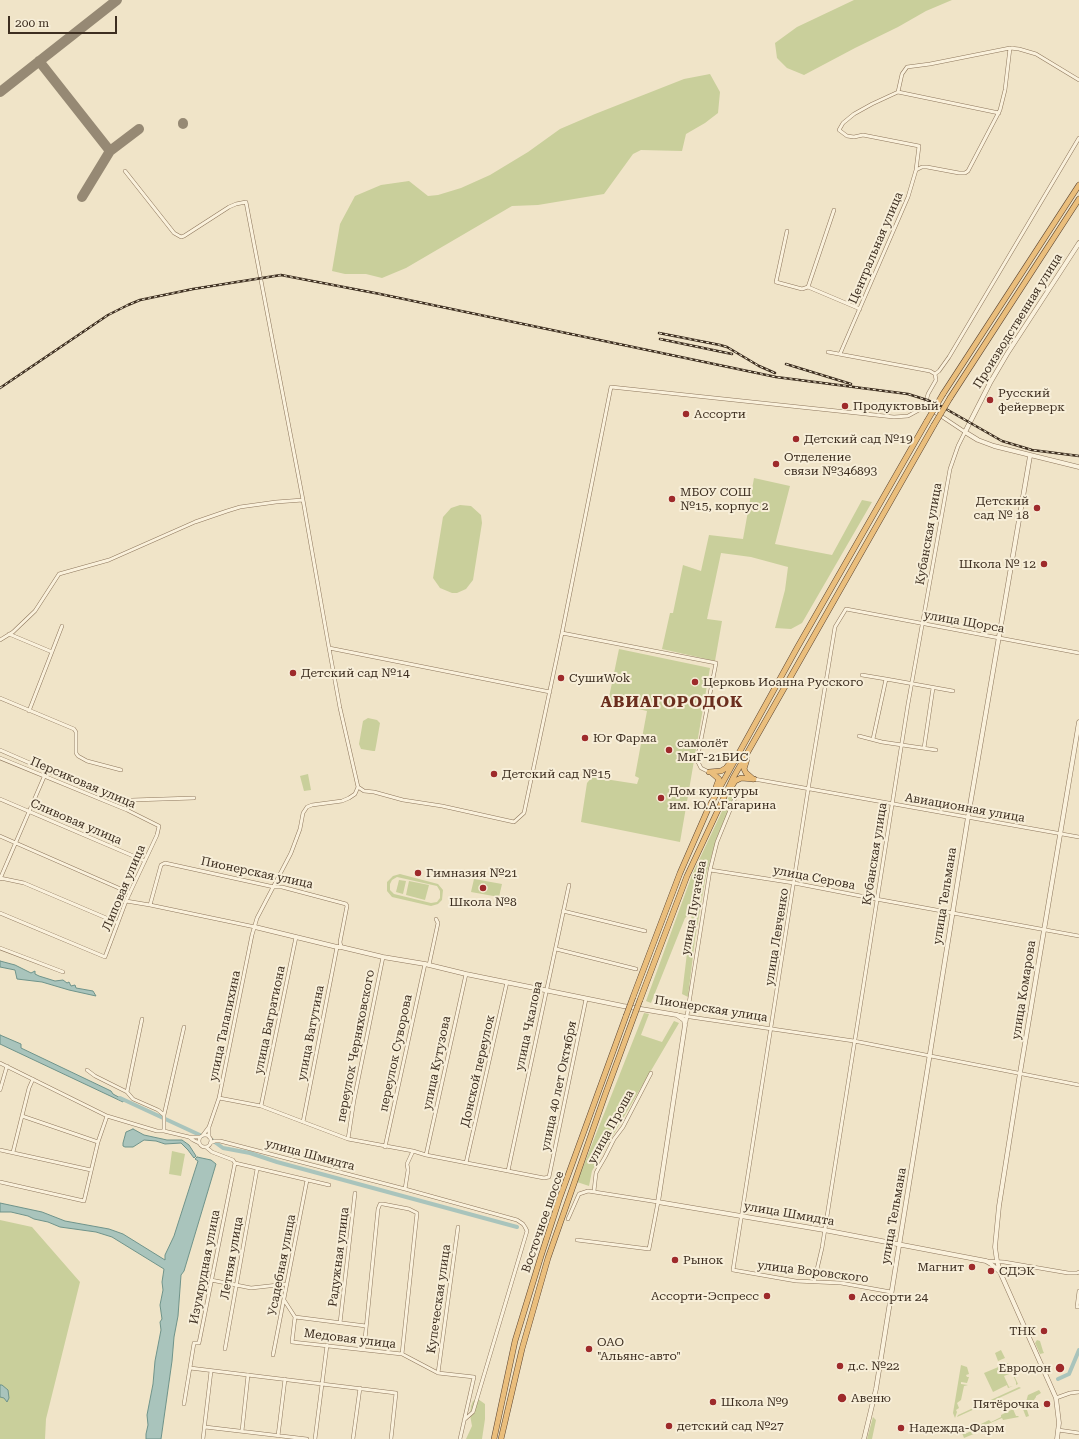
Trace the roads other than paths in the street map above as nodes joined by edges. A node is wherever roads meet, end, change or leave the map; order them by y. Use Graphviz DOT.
graph roads {
  1 [pos="1010,48"];
  2 [pos="1079,80"];
  3 [pos="898,92"];
  4 [pos="999,112"];
  5 [pos="1079,138"];
  6 [pos="916,170"];
  7 [pos="125,171"];
  8 [pos="1079,185"];
  9 [pos="1079,199"];
  10 [pos="834,210"];
  11 [pos="787,231"];
  12 [pos="1079,243"];
  13 [pos="808,287"];
  14 [pos="860,309"];
  15 [pos="828,352"];
  16 [pos="840,354"];
  17 [pos="935,374"];
  18 [pos="924,409"];
  19 [pos="966,432"];
  20 [pos="1030,456"];
  21 [pos="1079,467"];
  22 [pos="303,500"];
  23 [pos="846,609"];
  24 [pos="922,624"];
  25 [pos="62,626"];
  26 [pos="562,633"];
  27 [pos="9,634"];
  28 [pos="999,637"];
  29 [pos="0,640"];
  30 [pos="329,648"];
  31 [pos="52,652"];
  32 [pos="1079,653"];
  33 [pos="862,675"];
  34 [pos="886,679"];
  35 [pos="911,684"];
  36 [pos="933,688"];
  37 [pos="953,691"];
  38 [pos="550,692"];
  39 [pos="0,698"];
  40 [pos="769,699"];
  41 [pos="775,704"];
  42 [pos="29,711"];
  43 [pos="1079,722"];
  44 [pos="859,736"];
  45 [pos="873,739"];
  46 [pos="753,743"];
  47 [pos="901,745"];
  48 [pos="742,746"];
  49 [pos="924,748"];
  50 [pos="0,750"];
  51 [pos="936,750"];
  52 [pos="0,758"];
  53 [pos="121,770"];
  54 [pos="709,772"];
  55 [pos="44,776"];
  56 [pos="62,777"];
  57 [pos="754,779"];
  58 [pos="358,787"];
  59 [pos="808,790"];
  60 [pos="194,798"];
  61 [pos="735,798"];
  62 [pos="0,799"];
  63 [pos="892,804"];
  64 [pos="720,805"];
  65 [pos="708,809"];
  66 [pos="127,810"];
  67 [pos="29,812"];
  68 [pos="968,817"];
  69 [pos="159,826"];
  70 [pos="1060,834"];
  71 [pos="0,836"];
  72 [pos="1079,837"];
  73 [pos="16,842"];
  74 [pos="145,861"];
  75 [pos="710,870"];
  76 [pos="680,873"];
  77 [pos="687,876"];
  78 [pos="0,879"];
  79 [pos="794,883"];
  80 [pos="569,885"];
  81 [pos="274,887"];
  82 [pos="130,893"];
  83 [pos="876,899"];
  84 [pos="126,901"];
  85 [pos="150,905"];
  86 [pos="563,911"];
  87 [pos="0,913"];
  88 [pos="953,913"];
  89 [pos="436,919"];
  90 [pos="118,923"];
  91 [pos="255,927"];
  92 [pos="1044,930"];
  93 [pos="645,931"];
  94 [pos="1079,936"];
  95 [pos="296,937"];
  96 [pos="339,947"];
  97 [pos="0,948"];
  98 [pos="556,949"];
  99 [pos="383,957"];
  100 [pos="427,964"];
  101 [pos="636,969"];
  102 [pos="63,972"];
  103 [pos="466,974"];
  104 [pos="507,982"];
  105 [pos="546,990"];
  106 [pos="586,999"];
  107 [pos="678,1014"];
  108 [pos="686,1015"];
  109 [pos="142,1019"];
  110 [pos="686,1024"];
  111 [pos="184,1027"];
  112 [pos="771,1028"];
  113 [pos="854,1041"];
  114 [pos="930,1055"];
  115 [pos="0,1063"];
  116 [pos="7,1066"];
  117 [pos="87,1070"];
  118 [pos="651,1073"];
  119 [pos="1020,1073"];
  120 [pos="33,1079"];
  121 [pos="1079,1084"];
  122 [pos="0,1090"];
  123 [pos="127,1092"];
  124 [pos="219,1098"];
  125 [pos="261,1106"];
  126 [pos="164,1115"];
  127 [pos="22,1116"];
  128 [pos="107,1116"];
  129 [pos="303,1122"];
  130 [pos="209,1127"];
  131 [pos="164,1131"];
  132 [pos="202,1136"];
  133 [pos="189,1137"];
  134 [pos="209,1137"];
  135 [pos="348,1139"];
  136 [pos="98,1142"];
  137 [pos="199,1143"];
  138 [pos="210,1143"];
  139 [pos="206,1147"];
  140 [pos="386,1147"];
  141 [pos="0,1150"];
  142 [pos="413,1151"];
  143 [pos="13,1152"];
  144 [pos="426,1155"];
  145 [pos="466,1163"];
  146 [pos="235,1164"];
  147 [pos="258,1169"];
  148 [pos="91,1170"];
  149 [pos="508,1171"];
  150 [pos="549,1176"];
  151 [pos="307,1180"];
  152 [pos="0,1182"];
  153 [pos="329,1185"];
  154 [pos="405,1189"];
  155 [pos="594,1192"];
  156 [pos="355,1194"];
  157 [pos="658,1202"];
  158 [pos="742,1217"];
  159 [pos="568,1219"];
  160 [pos="458,1227"];
  161 [pos="824,1230"];
  162 [pos="577,1240"];
  163 [pos="899,1244"];
  164 [pos="986,1261"];
  165 [pos="997,1261"];
  166 [pos="732,1270"];
  167 [pos="1000,1272"];
  168 [pos="1079,1272"];
  169 [pos="211,1280"];
  170 [pos="814,1282"];
  171 [pos="287,1284"];
  172 [pos="236,1285"];
  173 [pos="1079,1291"];
  174 [pos="891,1292"];
  175 [pos="284,1300"];
  176 [pos="1078,1307"];
  177 [pos="295,1317"];
  178 [pos="340,1323"];
  179 [pos="366,1326"];
  180 [pos="327,1345"];
  181 [pos="225,1349"];
  182 [pos="364,1349"];
  183 [pos="273,1354"];
  184 [pos="402,1354"];
  185 [pos="190,1368"];
  186 [pos="211,1371"];
  187 [pos="438,1373"];
  188 [pos="248,1375"];
  189 [pos="285,1379"];
  190 [pos="322,1384"];
  191 [pos="360,1388"];
  192 [pos="1079,1392"];
  193 [pos="1056,1398"];
  194 [pos="184,1404"];
  195 [pos="464,1420"];
  196 [pos="205,1427"];
  197 [pos="1058,1430"];
  198 [pos="242,1431"];
  199 [pos="1079,1433"];
  200 [pos="278,1436"];
  201 [pos="203,1439"];
  202 [pos="307,1439"];
  203 [pos="315,1439"];
  204 [pos="354,1439"];
  205 [pos="391,1439"];
  206 [pos="460,1439"];
  207 [pos="494,1439"];
  208 [pos="501,1439"];
  209 [pos="864,1439"];
  210 [pos="1057,1439"];
  1 -- 2 [label="street"];
  1 -- 3 [label="street"];
  1 -- 4 [label="street"];
  3 -- 4 [label="street"];
  3 -- 6 [label="street, Центральная улица"];
  4 -- 6 [label="street"];
  5 -- 17 [label="street"];
  6 -- 14 [label="street, Центральная улица"];
  7 -- 22 [label="street"];
  8 -- 40 [label="highway, bridge"];
  9 -- 41 [label="highway, bridge"];
  10 -- 13 [label="street"];
  11 -- 13 [label="street"];
  12 -- 19 [label="street, Производственная улица"];
  13 -- 14 [label="street"];
  14 -- 16 [label="street, Центральная улица"];
  15 -- 16 [label="street"];
  16 -- 17 [label="street"];
  17 -- 18 [label="street"];
  18 -- 19 [label="street"];
  18 -- 26 [label="street"];
  19 -- 20 [label="street"];
  19 -- 24 [label="street, Кубанская улица"];
  20 -- 21 [label="street"];
  20 -- 28 [label="street, улица Тельмана"];
  22 -- 27 [label="street"];
  22 -- 30 [label="street"];
  23 -- 24 [label="street, улица Щорса"];
  23 -- 59 [label="street, улица Левченко"];
  24 -- 28 [label="street, улица Щорса"];
  24 -- 35 [label="street, Кубанская улица"];
  25 -- 31 [label="street"];
  26 -- 38 [label="street"];
  26 -- 54 [label="street"];
  27 -- 29 [label="street"];
  27 -- 31 [label="street"];
  28 -- 32 [label="street, улица Щорса"];
  28 -- 68 [label="street, улица Тельмана"];
  30 -- 38 [label="street"];
  30 -- 58 [label="street"];
  31 -- 42 [label="street"];
  33 -- 34 [label="street"];
  34 -- 35 [label="street"];
  34 -- 45 [label="street"];
  35 -- 36 [label="street"];
  35 -- 47 [label="street, Кубанская улица"];
  36 -- 37 [label="street"];
  36 -- 49 [label="street"];
  38 -- 58 [label="street"];
  39 -- 42 [label="street"];
  40 -- 41 [label="highway"];
  40 -- 48 [label="highway"];
  41 -- 46 [label="highway"];
  42 -- 53 [label="street"];
  43 -- 70 [label="street, улица Комарова"];
  44 -- 45 [label="street"];
  45 -- 47 [label="street"];
  46 -- 57 [label="highway"];
  46 -- 64 [label="highway"];
  47 -- 49 [label="street"];
  47 -- 63 [label="street, Кубанская улица"];
  48 -- 54 [label="highway"];
  48 -- 65 [label="highway"];
  49 -- 51 [label="street"];
  50 -- 56 [label="street"];
  52 -- 55 [label="street, Персиковая улица"];
  54 -- 65 [label="highway"];
  55 -- 66 [label="street, Персиковая улица"];
  55 -- 67 [label="street"];
  57 -- 59 [label="street, Авиационная улица"];
  57 -- 64 [label="highway"];
  58 -- 81 [label="street, улица Талалихина"];
  59 -- 63 [label="street, Авиационная улица"];
  59 -- 79 [label="street, улица Левченко"];
  60 -- 66 [label="street"];
  61 -- 75 [label="street, улица Пугачёва"];
  62 -- 67 [label="street, Сливовая улица"];
  63 -- 68 [label="street, Авиационная улица"];
  63 -- 83 [label="street, Кубанская улица"];
  64 -- 77 [label="highway, Восточное шоссе"];
  65 -- 76 [label="highway, Восточное шоссе"];
  66 -- 69 [label="street, Персиковая улица"];
  67 -- 73 [label="street"];
  67 -- 74 [label="street, Сливовая улица"];
  68 -- 70 [label="street, Авиационная улица"];
  68 -- 88 [label="street, улица Тельмана"];
  69 -- 74 [label="street, Липовая улица"];
  70 -- 72 [label="street, Авиационная улица"];
  70 -- 92 [label="street, улица Комарова"];
  71 -- 73 [label="street"];
  73 -- 78 [label="street"];
  73 -- 82 [label="street"];
  74 -- 82 [label="street, Липовая улица"];
  75 -- 79 [label="street, улица Серова"];
  75 -- 108 [label="street, улица Пугачёва"];
  76 -- 77 [label="highway"];
  76 -- 207 [label="highway, Восточное шоссе, bridge"];
  77 -- 208 [label="highway, Восточное шоссе, bridge"];
  78 -- 90 [label="street"];
  79 -- 83 [label="street, улица Серова"];
  79 -- 112 [label="street, улица Левченко"];
  80 -- 86 [label="street, улица Чкалова"];
  81 -- 85 [label="street, Пионерская улица"];
  81 -- 91 [label="street, улица Талалихина"];
  81 -- 96 [label="street, Пионерская улица"];
  82 -- 84 [label="street, Липовая улица"];
  83 -- 88 [label="street, улица Серова"];
  83 -- 113 [label="street, Кубанская улица"];
  84 -- 85 [label="street, Пионерская улица"];
  84 -- 90 [label="street, Липовая улица"];
  85 -- 91 [label="street, Пионерская улица"];
  86 -- 93 [label="street"];
  86 -- 98 [label="street, улица Чкалова"];
  87 -- 90 [label="street, Липовая улица"];
  88 -- 92 [label="street, улица Серова"];
  88 -- 114 [label="street, улица Тельмана"];
  89 -- 100 [label="street, переулок Суворова"];
  91 -- 95 [label="street, Пионерская улица"];
  91 -- 124 [label="street, улица Талалихина"];
  92 -- 94 [label="street, улица Серова"];
  92 -- 119 [label="street, улица Комарова"];
  95 -- 96 [label="street, Пионерская улица"];
  95 -- 125 [label="street, улица Багратиона"];
  96 -- 99 [label="street, Пионерская улица"];
  96 -- 129 [label="street, улица Ватутина"];
  97 -- 102 [label="street"];
  98 -- 101 [label="street"];
  98 -- 105 [label="street, улица Чкалова"];
  99 -- 100 [label="street, Пионерская улица"];
  99 -- 135 [label="street, переулок Черняховского"];
  100 -- 103 [label="street, Пионерская улица"];
  100 -- 140 [label="street, переулок Суворова"];
  103 -- 104 [label="street, Пионерская улица"];
  103 -- 144 [label="street, улица Кутузова"];
  104 -- 105 [label="street, Пионерская улица"];
  104 -- 145 [label="street, Донской переулок"];
  105 -- 106 [label="street, Пионерская улица"];
  105 -- 149 [label="street, улица Чкалова"];
  106 -- 107 [label="street, Пионерская улица"];
  106 -- 150 [label="street, улица 40 лет Октября"];
  107 -- 108 [label="street, Пионерская улица"];
  107 -- 110 [label="street"];
  108 -- 110 [label="street, улица Пугачёва"];
  108 -- 112 [label="street, Пионерская улица"];
  109 -- 123 [label="street"];
  110 -- 157 [label="street, улица Пугачёва"];
  111 -- 126 [label="street"];
  112 -- 113 [label="street, Пионерская улица"];
  112 -- 158 [label="street, улица Левченко"];
  113 -- 114 [label="street, Пионерская улица"];
  113 -- 161 [label="street, Кубанская улица"];
  114 -- 119 [label="street, Пионерская улица"];
  114 -- 163 [label="street, улица Тельмана"];
  115 -- 116 [label="street"];
  116 -- 120 [label="street"];
  116 -- 122 [label="street"];
  117 -- 123 [label="street"];
  118 -- 155 [label="street, улица Проша"];
  119 -- 121 [label="street, Пионерская улица"];
  119 -- 165 [label="street, улица Комарова"];
  120 -- 127 [label="street"];
  120 -- 128 [label="street"];
  123 -- 126 [label="street"];
  124 -- 125 [label="street, улица Шмидта"];
  124 -- 130 [label="street, улица Талалихина"];
  125 -- 129 [label="street, улица Шмидта"];
  126 -- 131 [label="street"];
  127 -- 136 [label="street"];
  127 -- 143 [label="street"];
  128 -- 131 [label="street"];
  128 -- 136 [label="street"];
  129 -- 135 [label="street, улица Шмидта"];
  130 -- 132 [label="street"];
  130 -- 134 [label="street"];
  131 -- 133 [label="street"];
  132 -- 133 [label="street"];
  132 -- 134 [label="street"];
  132 -- 137 [label="street"];
  133 -- 137 [label="street"];
  134 -- 138 [label="street"];
  135 -- 140 [label="street, улица Шмидта"];
  136 -- 148 [label="street"];
  137 -- 139 [label="street"];
  138 -- 139 [label="street"];
  138 -- 154 [label="street, улица Шмидта"];
  139 -- 146 [label="street"];
  140 -- 142 [label="street, улица Шмидта"];
  141 -- 143 [label="street"];
  142 -- 144 [label="street, улица Шмидта"];
  142 -- 154 [label="street"];
  143 -- 148 [label="street"];
  144 -- 145 [label="street, улица Шмидта"];
  145 -- 149 [label="street, улица Шмидта"];
  146 -- 147 [label="street"];
  146 -- 169 [label="street, Изумрудная улица"];
  147 -- 151 [label="street"];
  147 -- 172 [label="street, Летняя улица"];
  148 -- 152 [label="street"];
  149 -- 150 [label="street, улица Шмидта"];
  151 -- 153 [label="street"];
  151 -- 171 [label="street, Усадебная улица"];
  154 -- 195 [label="street, улица Шмидта"];
  155 -- 157 [label="street, улица Шмидта"];
  155 -- 159 [label="street, улица Шмидта"];
  156 -- 178 [label="street, Радужная улица"];
  157 -- 158 [label="street, улица Шмидта"];
  157 -- 162 [label="street, улица Пугачёва"];
  158 -- 161 [label="street, улица Шмидта"];
  158 -- 166 [label="street, улица Левченко"];
  160 -- 187 [label="street, Купеческая улица"];
  161 -- 163 [label="street, улица Шмидта"];
  161 -- 170 [label="street, Кубанская улица"];
  163 -- 164 [label="street, улица Шмидта"];
  163 -- 174 [label="street, улица Тельмана"];
  164 -- 165 [label="street, улица Шмидта"];
  164 -- 167 [label="street, улица Шмидта"];
  165 -- 167 [label="street, улица Комарова"];
  165 -- 168 [label="street, улица Шмидта"];
  166 -- 170 [label="street, улица Воровского"];
  167 -- 193 [label="street, улица Комарова"];
  169 -- 172 [label="street"];
  169 -- 185 [label="street, Изумрудная улица"];
  170 -- 174 [label="street, улица Воровского"];
  171 -- 172 [label="street"];
  171 -- 175 [label="street, Усадебная улица"];
  172 -- 181 [label="street, Летняя улица"];
  173 -- 176 [label="street"];
  174 -- 209 [label="street, улица Тельмана"];
  175 -- 177 [label="street"];
  175 -- 183 [label="street, Усадебная улица"];
  177 -- 178 [label="street"];
  177 -- 180 [label="street, Медовая улица"];
  178 -- 179 [label="street"];
  179 -- 182 [label="street"];
  179 -- 184 [label="street"];
  180 -- 182 [label="street, Медовая улица"];
  180 -- 190 [label="street"];
  182 -- 184 [label="street, Медовая улица"];
  184 -- 187 [label="street, Медовая улица"];
  185 -- 186 [label="street"];
  185 -- 194 [label="street, Изумрудная улица"];
  186 -- 188 [label="street"];
  186 -- 196 [label="street"];
  187 -- 195 [label="street, Медовая улица"];
  188 -- 189 [label="street"];
  188 -- 198 [label="street"];
  189 -- 190 [label="street"];
  189 -- 200 [label="street"];
  190 -- 191 [label="street"];
  190 -- 203 [label="street"];
  191 -- 204 [label="street"];
  191 -- 205 [label="street"];
  192 -- 193 [label="street"];
  193 -- 197 [label="street, улица Комарова"];
  195 -- 206 [label="street"];
  196 -- 198 [label="street"];
  196 -- 201 [label="street"];
  197 -- 199 [label="street"];
  197 -- 210 [label="street, улица Комарова"];
  198 -- 200 [label="street"];
  200 -- 202 [label="street"];
}
